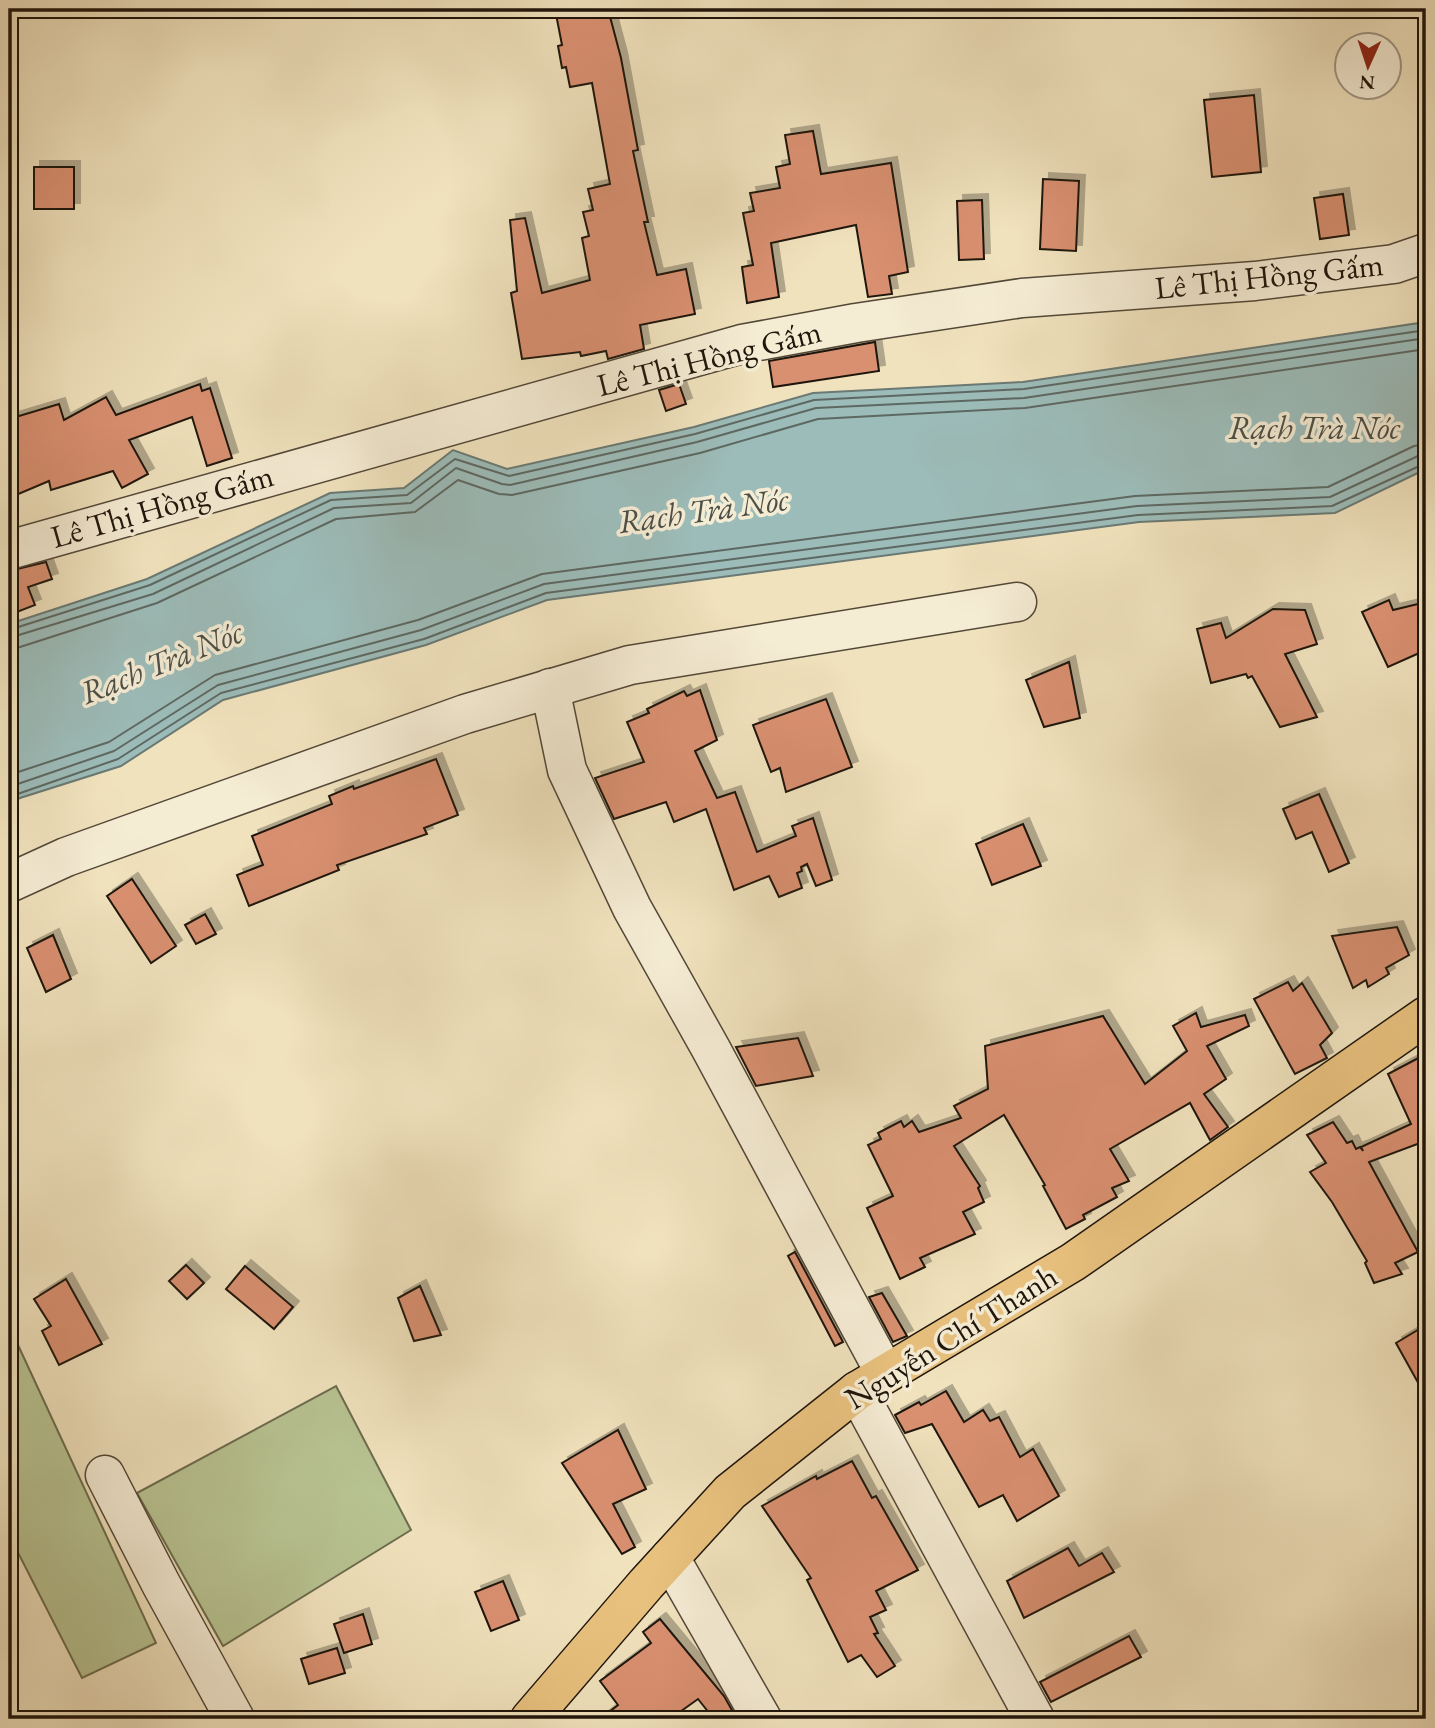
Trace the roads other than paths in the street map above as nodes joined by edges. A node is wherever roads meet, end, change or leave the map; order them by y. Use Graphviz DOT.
graph roads {
  1 [pos="1426,253"];
  2 [pos="9,550"];
  3 [pos="1017,602"];
  4 [pos="550,688"];
  5 [pos="9,883"];
  6 [pos="1426,1016"];
  7 [pos="871,1382"];
  8 [pos="105,1475"];
  9 [pos="670,1558"];
  10 [pos="235,1719"];
  11 [pos="530,1719"];
  12 [pos="762,1719"];
  13 [pos="1035,1719"];
  1 -- 2 [label="street, Lê Thị Hồng Gấm"];
  3 -- 4 [label="street"];
  4 -- 5 [label="street"];
  4 -- 7 [label="street"];
  6 -- 7 [label="main road, Nguyễn Chí Thanh"];
  7 -- 9 [label="main road, Nguyễn Chí Thanh"];
  7 -- 13 [label="street"];
  8 -- 10 [label="street"];
  9 -- 11 [label="main road, Nguyễn Chí Thanh"];
  9 -- 12 [label="street"];
}
